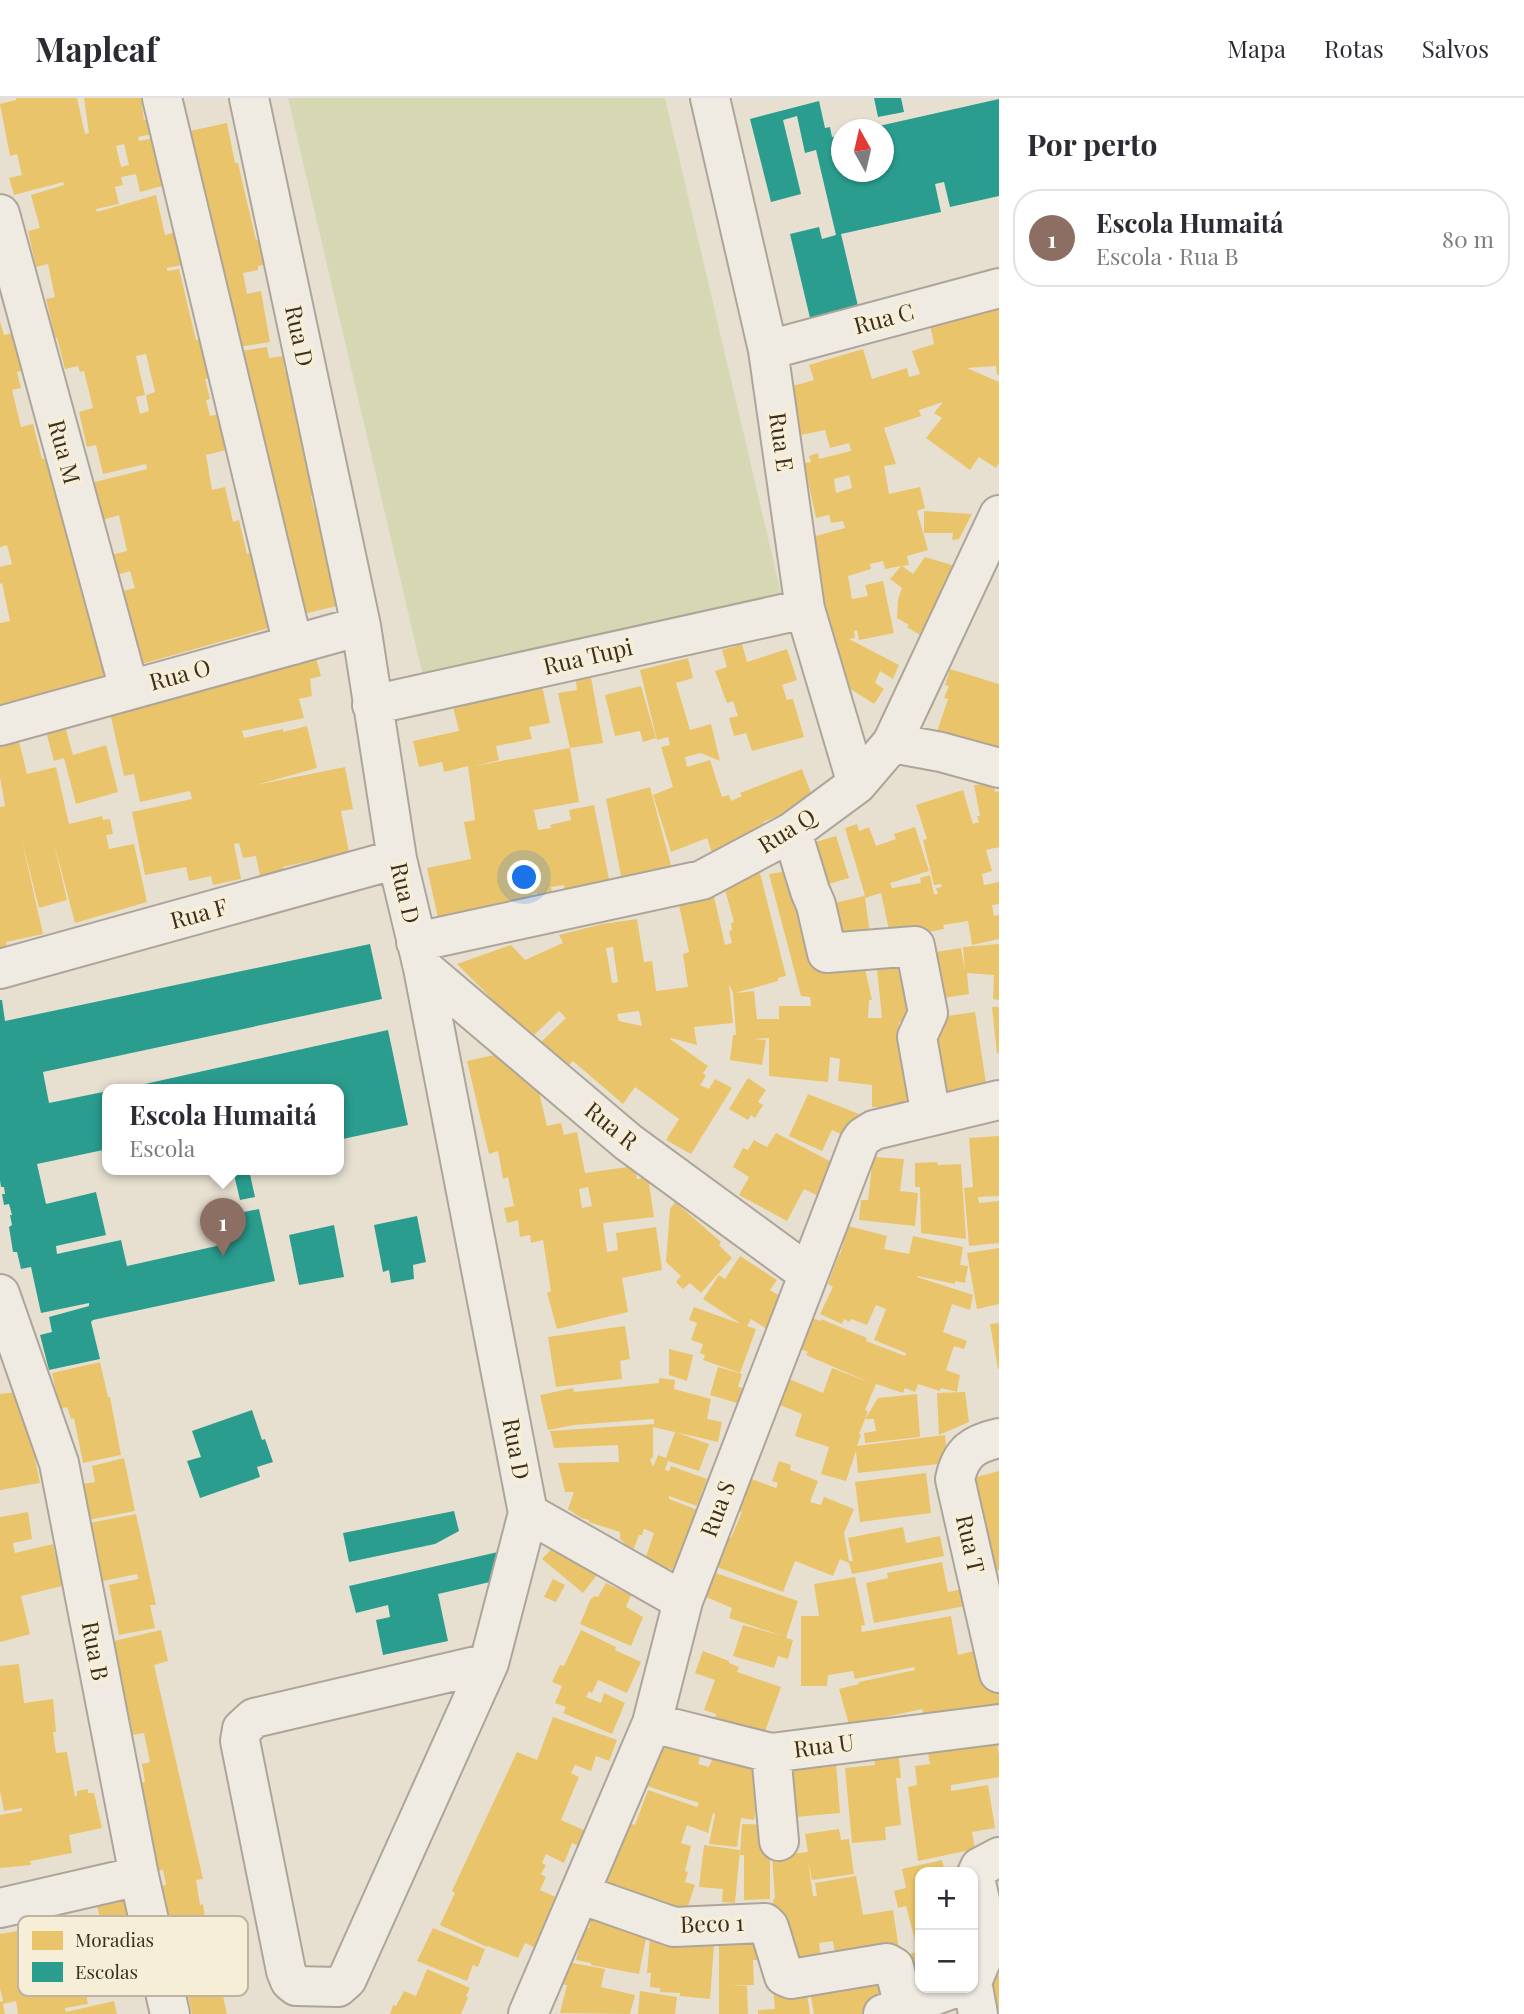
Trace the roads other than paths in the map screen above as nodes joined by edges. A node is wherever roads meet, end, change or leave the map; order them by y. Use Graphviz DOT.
graph roads {
  1 [pos="162,98"];
  2 [pos="249,98"];
  3 [pos="710,98"];
  4 [pos="0,214"];
  5 [pos="999,288"];
  6 [pos="768,349"];
  7 [pos="999,515"];
  8 [pos="805,609"];
  9 [pos="361,626"];
  10 [pos="293,645"];
  11 [pos="128,690"];
  12 [pos="372,705"];
  13 [pos="0,726"];
  14 [pos="892,743"];
  15 [pos="999,768"];
  16 [pos="857,785"];
  17 [pos="792,832"];
  18 [pos="397,859"];
  19 [pos="420,955"];
  20 [pos="0,969"];
  21 [pos="999,1100"];
  22 [pos="931,1116"];
  23 [pos="807,1273"];
  24 [pos="0,1294"];
  25 [pos="999,1438"];
  26 [pos="528,1513"];
  27 [pos="683,1601"];
  28 [pos="489,1663"];
  29 [pos="999,1673"];
  30 [pos="652,1723"];
  31 [pos="999,1724"];
  32 [pos="771,1753"];
  33 [pos="779,1841"];
  34 [pos="999,1857"];
  35 [pos="139,1876"];
  36 [pos="580,1894"];
  37 [pos="0,1908"];
  38 [pos="148,1916"];
  39 [pos="978,1969"];
  40 [pos="933,1993"];
  41 [pos="977,1993"];
  42 [pos="166,1996"];
  43 [pos="893,2010"];
  44 [pos="170,2014"];
  45 [pos="528,2014"];
  46 [pos="978,2014"];
  1 -- 10 [label="street"];
  2 -- 9 [label="street, Rua D"];
  3 -- 6 [label="street, Rua E"];
  4 -- 11 [label="street, Rua M"];
  5 -- 6 [label="street, Rua C"];
  6 -- 8 [label="street, Rua E"];
  7 -- 14 [label="street, Rua Q"];
  8 -- 12 [label="street, Rua Tupi"];
  8 -- 16 [label="street, Rua E"];
  9 -- 10 [label="street, Rua O"];
  9 -- 12 [label="street, Rua D"];
  10 -- 11 [label="street, Rua O"];
  11 -- 13 [label="street, Rua O"];
  12 -- 18 [label="street, Rua D"];
  14 -- 15 [label="street"];
  14 -- 16 [label="street, Rua Q"];
  16 -- 17 [label="street, Rua Q"];
  17 -- 19 [label="street, Rua Q"];
  17 -- 22 [label="street"];
  18 -- 19 [label="street, Rua D"];
  18 -- 20 [label="street, Rua F"];
  19 -- 23 [label="street, Rua R"];
  19 -- 26 [label="street, Rua D"];
  21 -- 22 [label="street, Rua S"];
  22 -- 23 [label="street, Rua S"];
  23 -- 27 [label="street, Rua S"];
  24 -- 35 [label="street, Rua B"];
  25 -- 29 [label="street, Rua T"];
  26 -- 27 [label="street, Rua D"];
  26 -- 28 [label="street"];
  27 -- 30 [label="street, Rua S"];
  28 -- 28 [label="street"];
  30 -- 32 [label="street, Rua U"];
  30 -- 36 [label="street, Rua S"];
  31 -- 32 [label="street, Rua U"];
  32 -- 33 [label="street"];
  34 -- 39 [label="street"];
  35 -- 37 [label="street"];
  35 -- 38 [label="street, Rua B"];
  36 -- 43 [label="street, Beco 1"];
  36 -- 45 [label="street, Rua S"];
  40 -- 43 [label="street, Beco 1"];
  41 -- 46 [label="street"];
  42 -- 44 [label="street, Rua B"];
}
